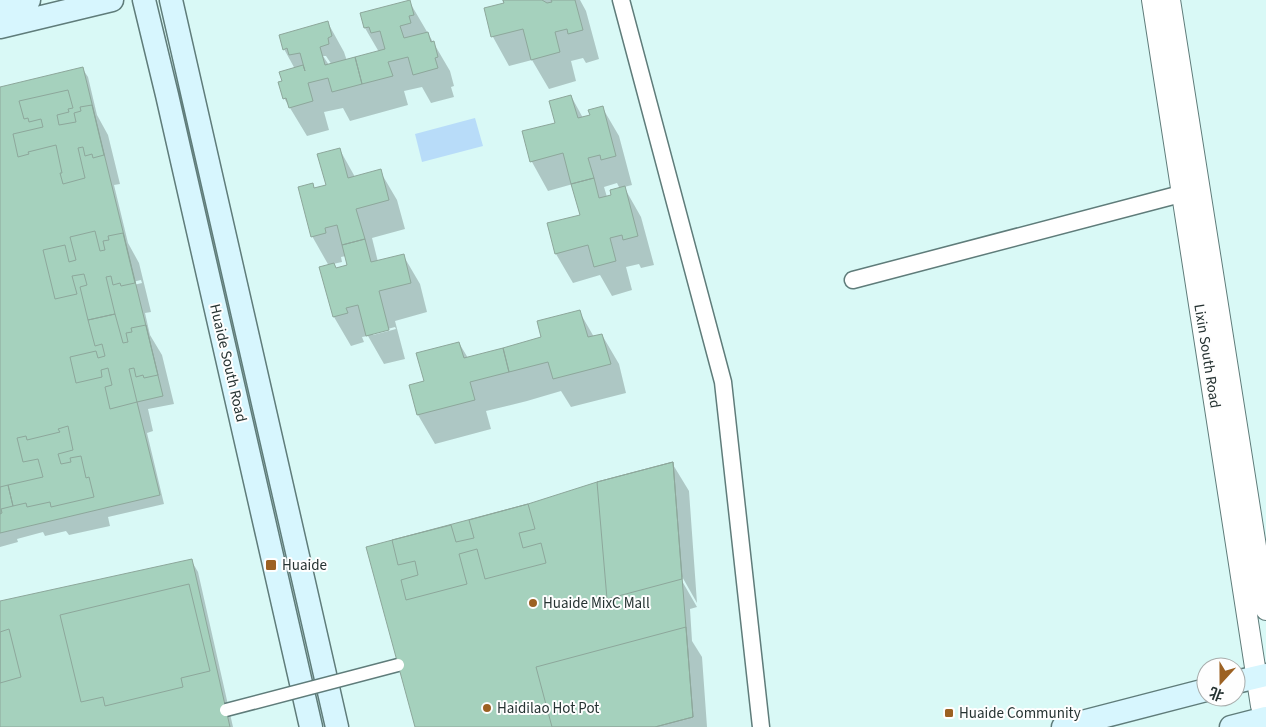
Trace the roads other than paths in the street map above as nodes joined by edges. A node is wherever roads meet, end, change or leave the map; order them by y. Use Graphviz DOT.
graph roads {
  1 [pos="29,0"];
  2 [pos="112,0"];
  3 [pos="144,0"];
  4 [pos="171,0"];
  5 [pos="621,0"];
  6 [pos="1152,0"];
  7 [pos="1170,0"];
  8 [pos="0,7"];
  9 [pos="0,27"];
  10 [pos="1191,191"];
  11 [pos="853,280"];
  12 [pos="1266,610"];
  13 [pos="398,665"];
  14 [pos="1253,678"];
  15 [pos="1196,693"];
  16 [pos="226,710"];
  17 [pos="1266,711"];
  18 [pos="1266,718"];
  19 [pos="1113,721"];
  20 [pos="311,727"];
  21 [pos="337,727"];
  22 [pos="761,727"];
  23 [pos="1062,727"];
  24 [pos="1231,727"];
  1 -- 8 [label="main road"];
  2 -- 9 [label="main road"];
  3 -- 20 [label="main road, Huaide South Road"];
  4 -- 21 [label="main road, Huaide South Road"];
  5 -- 22 [label="street"];
  6 -- 10 [label="street, Lixin South Road"];
  7 -- 10 [label="street, Lixin South Road"];
  10 -- 11 [label="street"];
  10 -- 12 [label="street, Lixin South Road"];
  10 -- 14 [label="street, Lixin South Road"];
  13 -- 16 [label="street, bridge"];
  14 -- 17 [label="street, Lixin South Road"];
  15 -- 19 [label="main road"];
  18 -- 24 [label="main road"];
  19 -- 23 [label="main road"];
}
